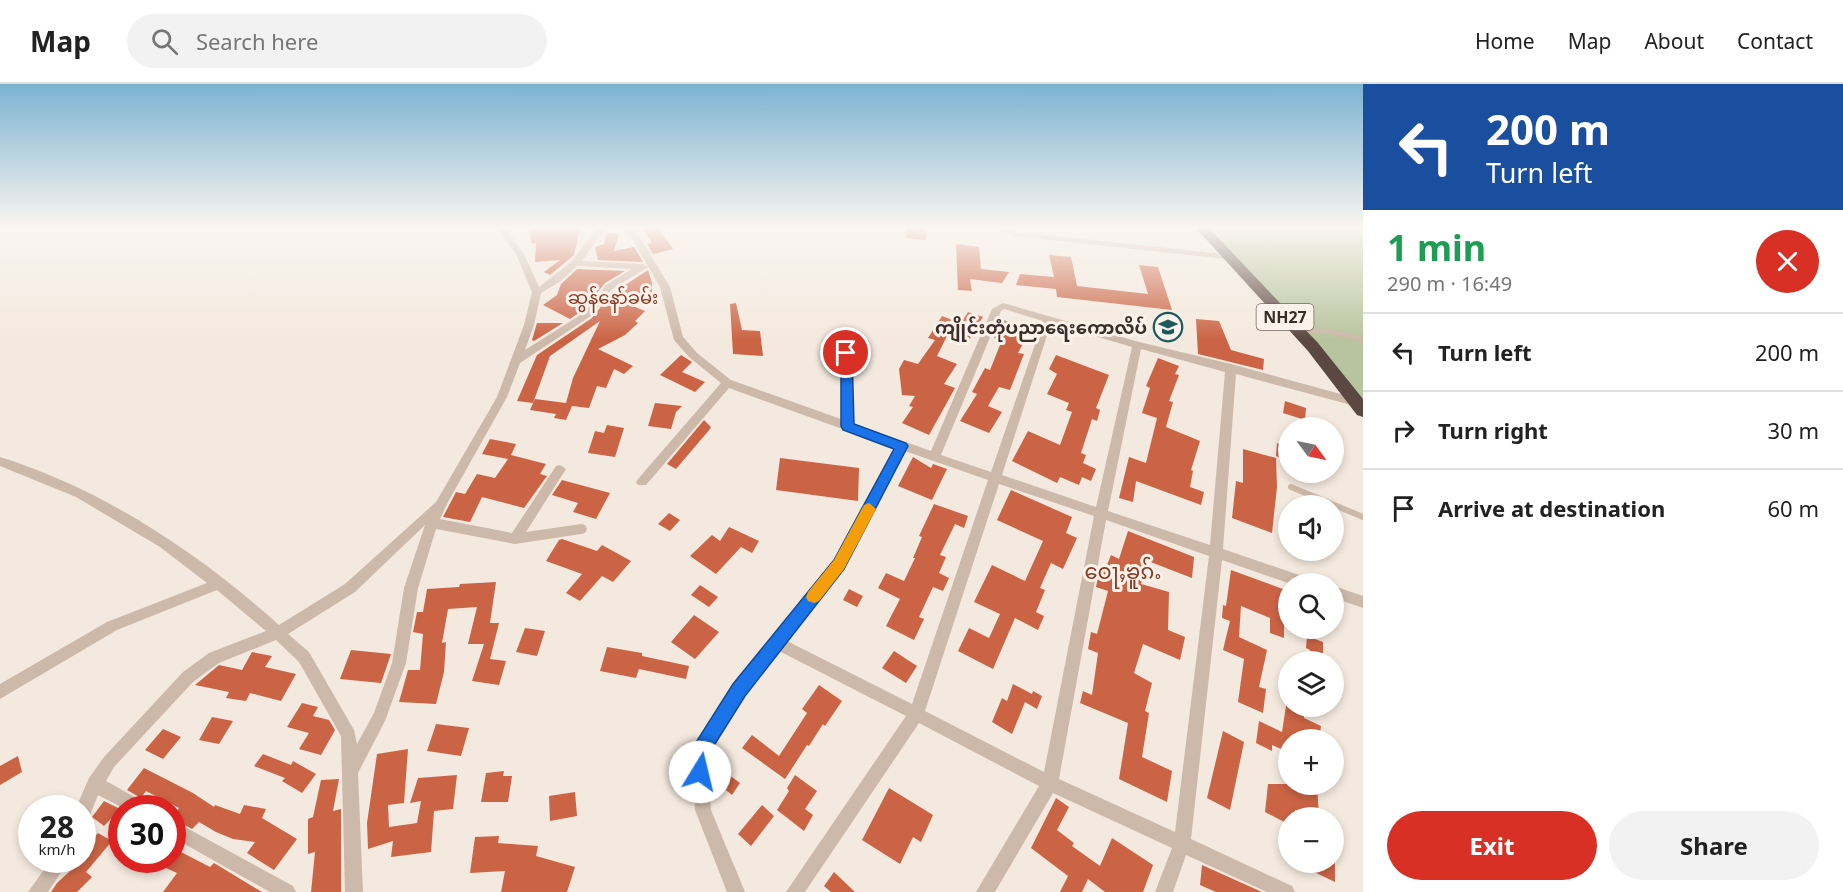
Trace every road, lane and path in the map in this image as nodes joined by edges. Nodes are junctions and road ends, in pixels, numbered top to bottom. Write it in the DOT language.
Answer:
graph roads {
  1 [pos="525,265"];
  2 [pos="573,265"];
  3 [pos="606,265"];
  4 [pos="1236,265"];
  5 [pos="648,267"];
  6 [pos="537,292"];
  7 [pos="1048,319"];
  8 [pos="1299,331"];
  9 [pos="1363,339"];
  10 [pos="1137,345"];
  11 [pos="852,348"];
  12 [pos="515,361"];
  13 [pos="1230,368"];
  14 [pos="727,383"];
  15 [pos="1359,406"];
  16 [pos="847,426"];
  17 [pos="902,446"];
  18 [pos="934,457"];
  19 [pos="0,461"];
  20 [pos="560,469"];
  21 [pos="996,478"];
  22 [pos="642,482"];
  23 [pos="1291,488"];
  24 [pos="442,501"];
  25 [pos="1101,513"];
  26 [pos="1363,517"];
  27 [pos="432,523"];
  28 [pos="581,529"];
  29 [pos="515,539"];
  30 [pos="1216,552"];
  31 [pos="1278,573"];
  32 [pos="218,584"];
  33 [pos="1344,595"];
  34 [pos="1363,602"];
  35 [pos="278,633"];
  36 [pos="777,643"];
  37 [pos="0,692"];
  38 [pos="916,714"];
  39 [pos="351,771"];
  40 [pos="1050,783"];
  41 [pos="94,784"];
  42 [pos="90,795"];
  43 [pos="114,795"];
  44 [pos="186,836"];
  45 [pos="1182,844"];
  46 [pos="51,873"];
  47 [pos="37,892"];
  48 [pos="287,892"];
  49 [pos="354,892"];
  50 [pos="736,892"];
  51 [pos="795,892"];
  52 [pos="985,892"];
  53 [pos="1164,892"];
  54 [pos="1286,892"];
  1 -- 6 [label="street"];
  2 -- 6 [label="street"];
  3 -- 5 [label="street"];
  4 -- 8 [label="highway, NH27"];
  5 -- 12 [label="street"];
  5 -- 14 [label="street"];
  6 -- 12 [label="street"];
  7 -- 10 [label="street"];
  7 -- 18 [label="street"];
  7 -- 21 [label="street"];
  8 -- 9 [label="lane"];
  8 -- 15 [label="highway, NH27"];
  10 -- 13 [label="street"];
  10 -- 25 [label="street"];
  11 -- 16 [label="lane"];
  12 -- 24 [label="street"];
  13 -- 15 [label="street"];
  13 -- 30 [label="street"];
  14 -- 16 [label="street"];
  14 -- 22 [label="street"];
  16 -- 17 [label="street"];
  17 -- 18 [label="street"];
  17 -- 36 [label="street"];
  18 -- 21 [label="street"];
  19 -- 32 [label="street"];
  20 -- 29 [label="street"];
  21 -- 25 [label="street"];
  21 -- 38 [label="street"];
  23 -- 26 [label="lane"];
  24 -- 27 [label="street"];
  24 -- 35 [label="street"];
  25 -- 30 [label="street"];
  25 -- 40 [label="street"];
  27 -- 29 [label="street"];
  27 -- 39 [label="street"];
  28 -- 29 [label="street"];
  30 -- 31 [label="street"];
  30 -- 45 [label="street"];
  32 -- 35 [label="street"];
  32 -- 37 [label="street"];
  33 -- 34 [label="street"];
  35 -- 39 [label="street"];
  35 -- 41 [label="street"];
  36 -- 38 [label="street"];
  36 -- 50 [label="street"];
  38 -- 40 [label="street"];
  38 -- 51 [label="street"];
  39 -- 49 [label="street"];
  40 -- 45 [label="street"];
  40 -- 52 [label="street"];
  41 -- 42 [label="street"];
  41 -- 43 [label="street"];
  44 -- 48 [label="street"];
  45 -- 53 [label="street"];
  45 -- 54 [label="street"];
  46 -- 47 [label="street"];
}
